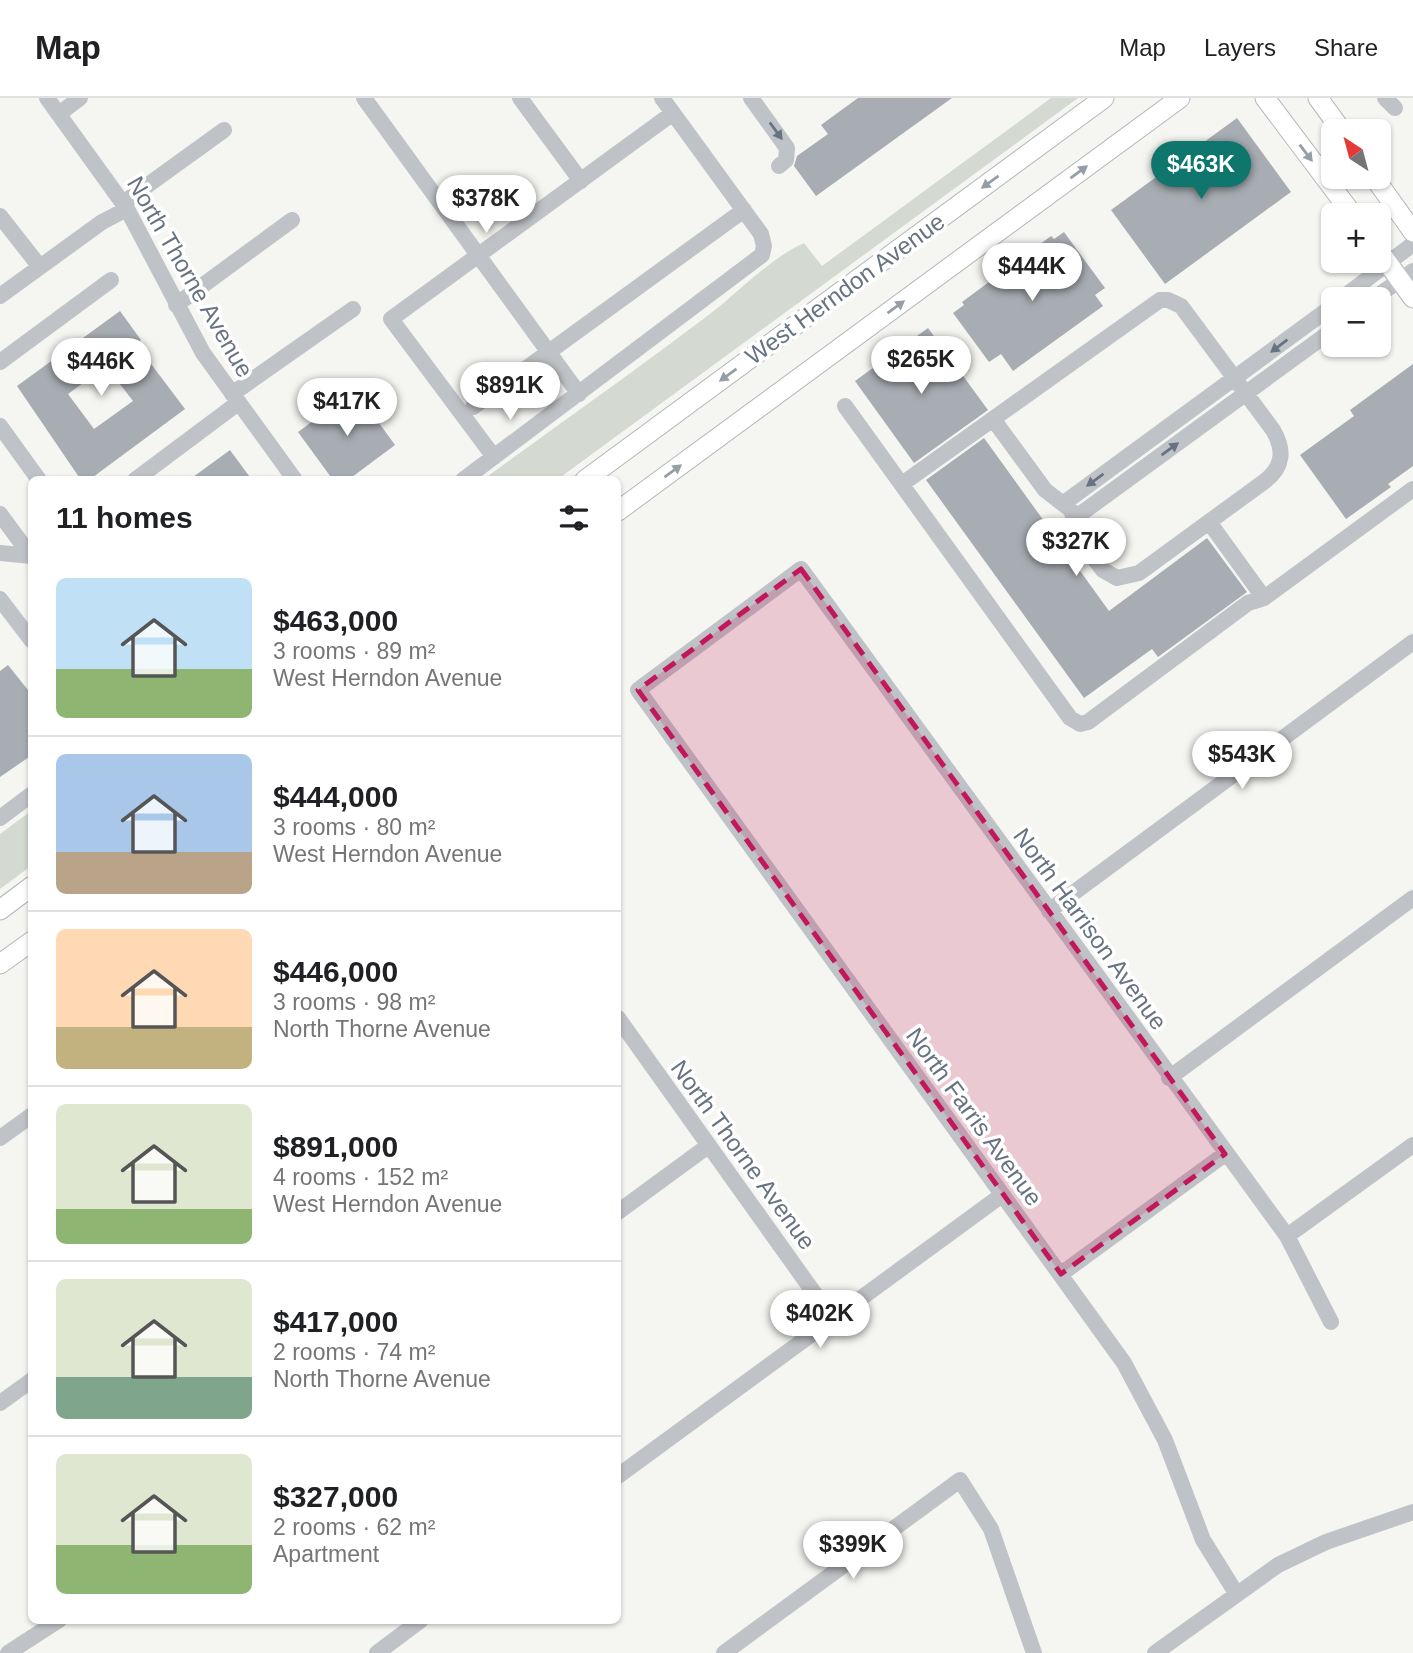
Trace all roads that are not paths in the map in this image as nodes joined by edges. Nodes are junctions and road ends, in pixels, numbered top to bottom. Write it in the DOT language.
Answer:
graph roads {
  1 [pos="47,98"];
  2 [pos="80,98"];
  3 [pos="363,98"];
  4 [pos="520,98"];
  5 [pos="662,98"];
  6 [pos="751,98"];
  7 [pos="1104,98"];
  8 [pos="1180,98"];
  9 [pos="1265,98"];
  10 [pos="1318,98"];
  11 [pos="673,113"];
  12 [pos="59,114"];
  13 [pos="1333,119"];
  14 [pos="224,130"];
  15 [pos="779,166"];
  16 [pos="582,181"];
  17 [pos="1383,189"];
  18 [pos="1344,203"];
  19 [pos="125,206"];
  20 [pos="744,210"];
  21 [pos="0,216"];
  22 [pos="292,220"];
  23 [pos="1413,232"];
  24 [pos="1413,244"];
  25 [pos="1391,254"];
  26 [pos="478,256"];
  27 [pos="1391,263"];
  28 [pos="40,267"];
  29 [pos="1367,273"];
  30 [pos="1406,275"];
  31 [pos="111,280"];
  32 [pos="1353,287"];
  33 [pos="1390,287"];
  34 [pos="0,296"];
  35 [pos="1413,298"];
  36 [pos="176,305"];
  37 [pos="353,309"];
  38 [pos="1321,315"];
  39 [pos="1321,338"];
  40 [pos="548,353"];
  41 [pos="0,362"];
  42 [pos="1236,378"];
  43 [pos="1246,393"];
  44 [pos="579,394"];
  45 [pos="235,398"];
  46 [pos="845,406"];
  47 [pos="473,407"];
  48 [pos="993,419"];
  49 [pos="0,426"];
  50 [pos="494,457"];
  51 [pos="36,476"];
  52 [pos="140,476"];
  53 [pos="292,476"];
  54 [pos="468,476"];
  55 [pos="590,476"];
  56 [pos="902,484"];
  57 [pos="1413,489"];
  58 [pos="1064,503"];
  59 [pos="621,509"];
  60 [pos="0,514"];
  61 [pos="1075,519"];
  62 [pos="1209,522"];
  63 [pos="28,552"];
  64 [pos="0,553"];
  65 [pos="28,556"];
  66 [pos="1264,598"];
  67 [pos="0,599"];
  68 [pos="28,636"];
  69 [pos="1413,642"];
  70 [pos="638,690"];
  71 [pos="28,797"];
  72 [pos="0,818"];
  73 [pos="28,890"];
  74 [pos="1413,898"];
  75 [pos="0,910"];
  76 [pos="1049,911"];
  77 [pos="28,944"];
  78 [pos="0,964"];
  79 [pos="621,1022"];
  80 [pos="1169,1079"];
  81 [pos="28,1118"];
  82 [pos="0,1138"];
  83 [pos="1413,1145"];
  84 [pos="708,1146"];
  85 [pos="1225,1154"];
  86 [pos="1002,1195"];
  87 [pos="621,1210"];
  88 [pos="1287,1236"];
  89 [pos="1061,1274"];
  90 [pos="832,1318"];
  91 [pos="1331,1322"];
  92 [pos="28,1382"];
  93 [pos="2,1398"];
  94 [pos="621,1474"];
  95 [pos="1413,1512"];
  96 [pos="1236,1593"];
  97 [pos="53,1624"];
  98 [pos="416,1624"];
  99 [pos="0,1644"];
  100 [pos="7,1653"];
  101 [pos="377,1653"];
  102 [pos="724,1653"];
  103 [pos="1034,1653"];
  104 [pos="1155,1653"];
  1 -- 12 [label="street, North Thorne Avenue"];
  2 -- 12 [label="street"];
  3 -- 26 [label="street"];
  4 -- 16 [label="street"];
  5 -- 11 [label="street"];
  6 -- 15 [label="street, one-way"];
  7 -- 55 [label="main road, West Herndon Avenue, one-way"];
  59 -- 8 [label="main road, West Herndon Avenue, one-way"];
  9 -- 18 [label="main road, one-way"];
  10 -- 13 [label="main road"];
  11 -- 16 [label="street"];
  11 -- 20 [label="street"];
  12 -- 19 [label="street, North Thorne Avenue"];
  14 -- 19 [label="street"];
  16 -- 26 [label="street"];
  17 -- 23 [label="main road"];
  19 -- 28 [label="street"];
  19 -- 36 [label="street, North Thorne Avenue"];
  20 -- 40 [label="street"];
  20 -- 44 [label="street"];
  21 -- 28 [label="street"];
  22 -- 36 [label="street"];
  24 -- 25 [label="street"];
  26 -- 40 [label="street"];
  26 -- 50 [label="street"];
  27 -- 30 [label="main road"];
  28 -- 34 [label="street"];
  29 -- 32 [label="street"];
  30 -- 33 [label="street"];
  30 -- 35 [label="main road"];
  31 -- 41 [label="street"];
  36 -- 45 [label="street, North Thorne Avenue"];
  37 -- 45 [label="street"];
  38 -- 42 [label="street, one-way"];
  39 -- 43 [label="street"];
  40 -- 44 [label="street"];
  40 -- 47 [label="street"];
  42 -- 43 [label="street"];
  42 -- 48 [label="street"];
  42 -- 58 [label="street, one-way"];
  61 -- 43 [label="street, one-way"];
  43 -- 62 [label="street"];
  44 -- 50 [label="street"];
  45 -- 52 [label="street"];
  45 -- 53 [label="street, North Thorne Avenue"];
  46 -- 56 [label="street"];
  48 -- 56 [label="street"];
  48 -- 58 [label="street"];
  49 -- 51 [label="street"];
  50 -- 54 [label="street"];
  56 -- 66 [label="street"];
  57 -- 66 [label="street"];
  58 -- 61 [label="street"];
  60 -- 63 [label="street"];
  61 -- 62 [label="street"];
  62 -- 66 [label="street"];
  64 -- 65 [label="street"];
  67 -- 68 [label="street"];
  69 -- 76 [label="street"];
  70 -- 76 [label="street, North Harrison Avenue"];
  70 -- 86 [label="street, North Farris Avenue"];
  71 -- 72 [label="street"];
  73 -- 75 [label="main road"];
  74 -- 80 [label="street"];
  76 -- 80 [label="street, North Harrison Avenue"];
  77 -- 78 [label="main road"];
  79 -- 84 [label="street, North Thorne Avenue"];
  80 -- 85 [label="street, North Harrison Avenue"];
  81 -- 82 [label="street"];
  83 -- 88 [label="street"];
  84 -- 87 [label="street"];
  84 -- 90 [label="street, North Thorne Avenue"];
  85 -- 88 [label="street, North Harrison Avenue"];
  85 -- 89 [label="street"];
  86 -- 89 [label="street, North Farris Avenue"];
  86 -- 90 [label="street"];
  88 -- 91 [label="street, North Harrison Avenue"];
  89 -- 96 [label="street, North Farris Avenue"];
  90 -- 94 [label="street"];
  92 -- 93 [label="street"];
  95 -- 96 [label="street"];
  96 -- 104 [label="street"];
  97 -- 100 [label="street"];
  98 -- 101 [label="street"];
  99 -- 100 [label="street"];
  102 -- 103 [label="street"];
}
